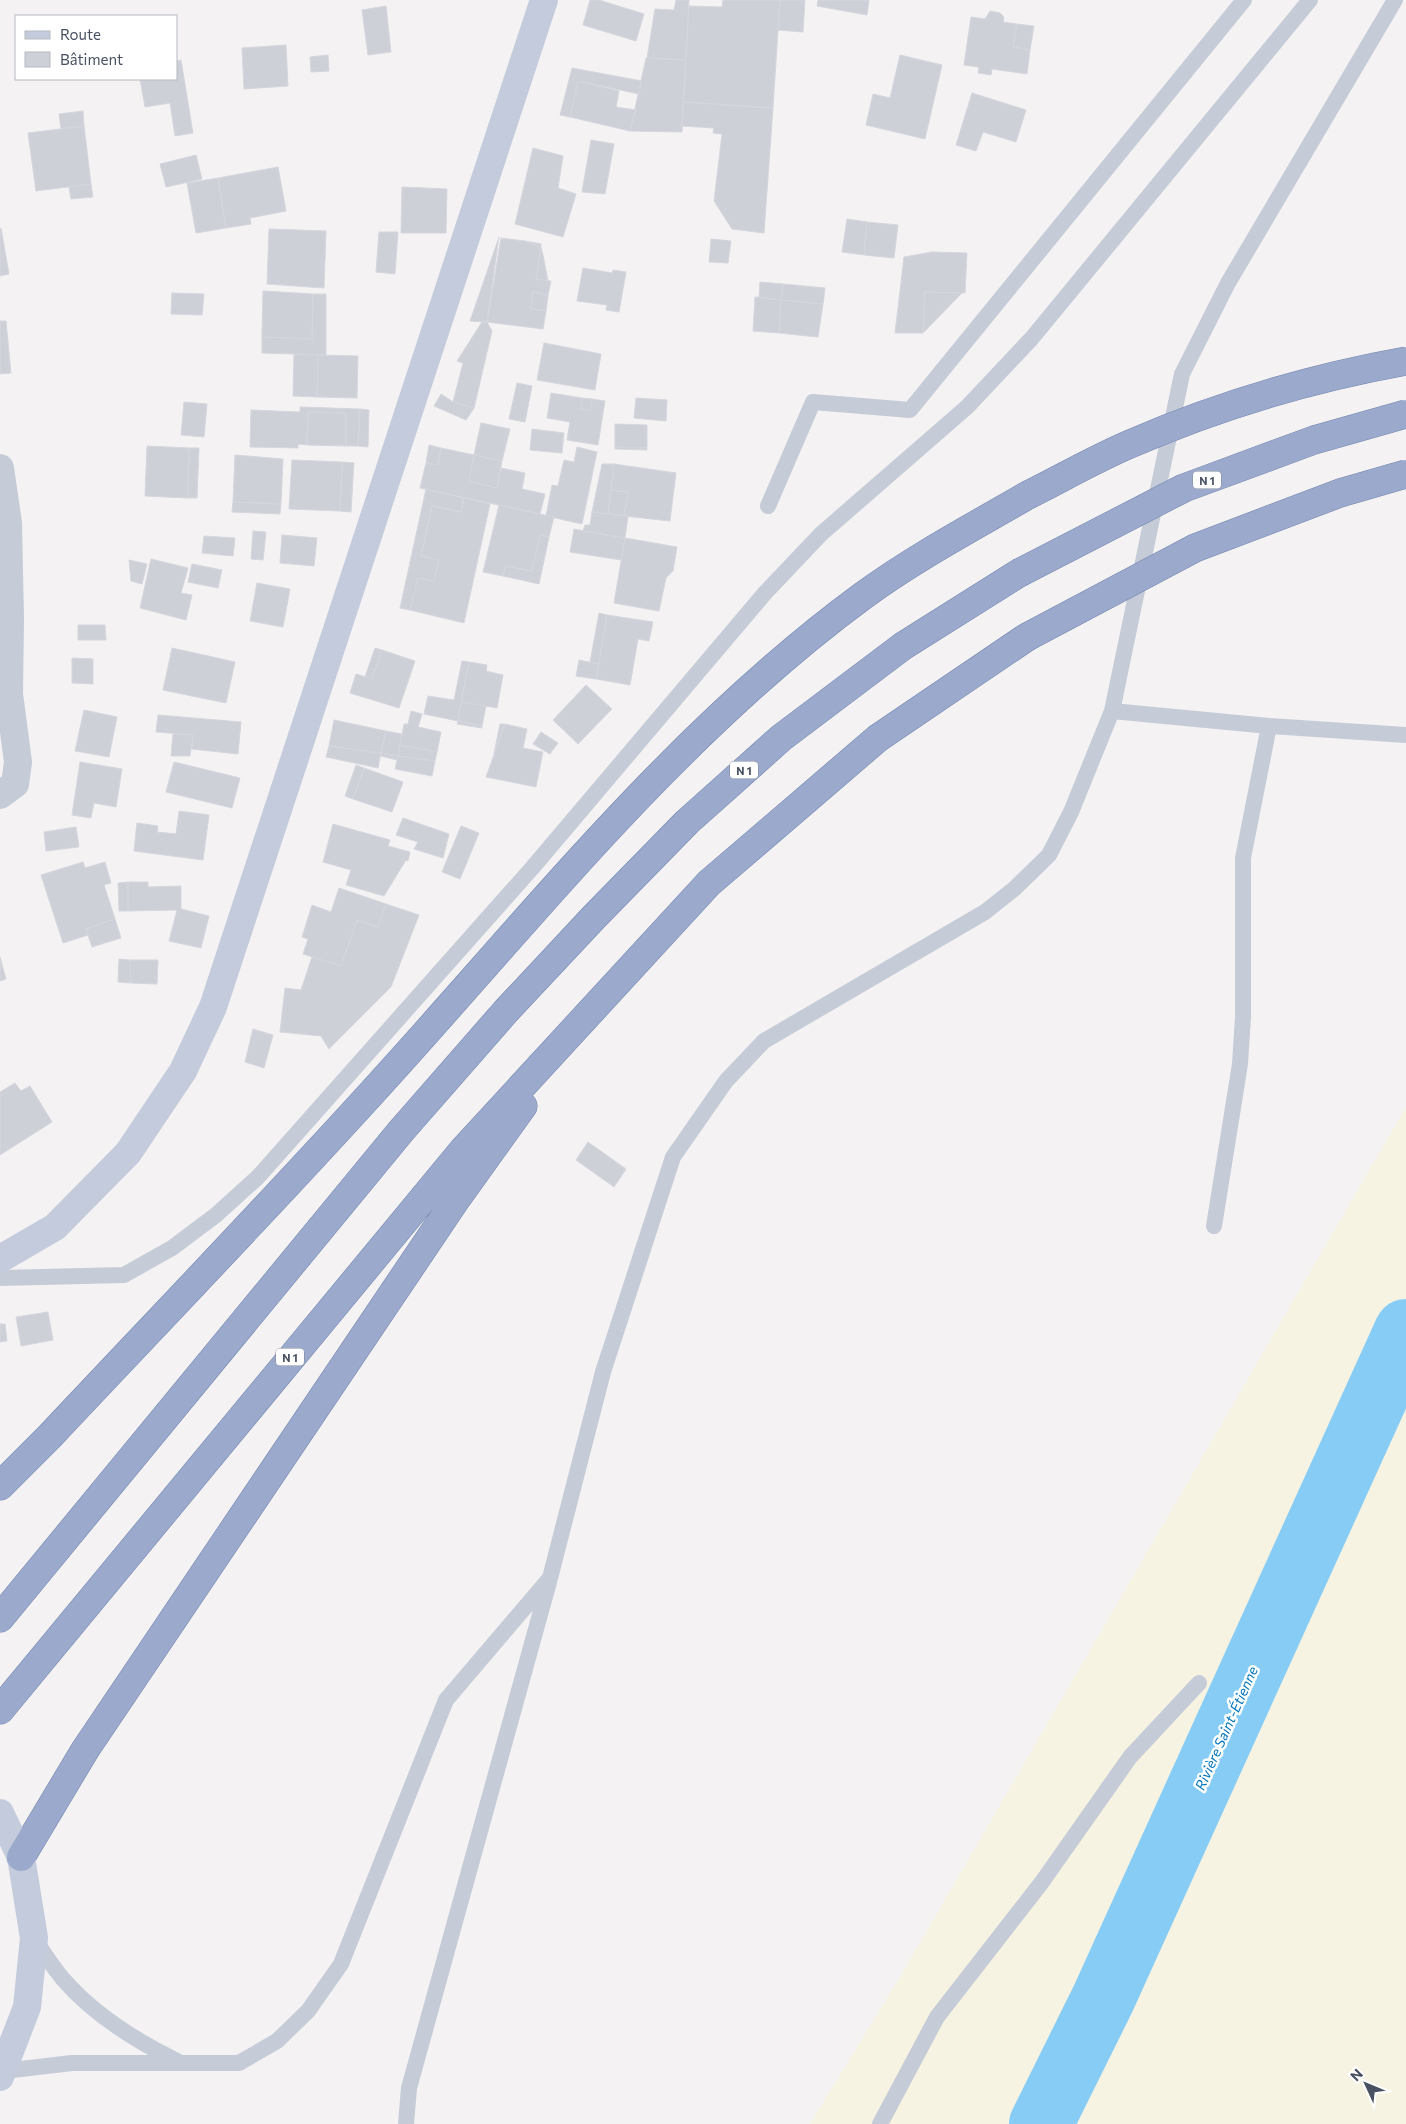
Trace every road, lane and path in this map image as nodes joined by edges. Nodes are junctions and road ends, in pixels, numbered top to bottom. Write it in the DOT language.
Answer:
graph roads {
  1 [pos="544,0"];
  2 [pos="1244,0"];
  3 [pos="1310,0"];
  4 [pos="1395,0"];
  5 [pos="1406,361"];
  6 [pos="1406,414"];
  7 [pos="0,468"];
  8 [pos="1406,474"];
  9 [pos="768,506"];
  10 [pos="1112,711"];
  11 [pos="1269,726"];
  12 [pos="1406,735"];
  13 [pos="0,795"];
  14 [pos="591,1012"];
  15 [pos="1214,1226"];
  16 [pos="0,1259"];
  17 [pos="0,1278"];
  18 [pos="0,1486"];
  19 [pos="550,1578"];
  20 [pos="0,1618"];
  21 [pos="1199,1683"];
  22 [pos="0,1710"];
  23 [pos="0,1813"];
  24 [pos="21,1857"];
  25 [pos="34,1938"];
  26 [pos="184,2064"];
  27 [pos="2,2074"];
  28 [pos="406,2124"];
  29 [pos="880,2124"];
  1 -- 16 [label="main road"];
  2 -- 9 [label="lane"];
  3 -- 17 [label="lane"];
  4 -- 10 [label="lane"];
  5 -- 18 [label="highway, bridge"];
  6 -- 20 [label="highway, N 1, bridge"];
  7 -- 13 [label="street"];
  8 -- 14 [label="highway, N 1, bridge"];
  10 -- 11 [label="lane"];
  10 -- 19 [label="lane"];
  11 -- 12 [label="lane"];
  11 -- 15 [label="lane"];
  14 -- 22 [label="highway, N 1"];
  14 -- 24 [label="highway"];
  19 -- 26 [label="lane"];
  19 -- 28 [label="lane"];
  21 -- 29 [label="lane"];
  23 -- 24 [label="main road"];
  24 -- 25 [label="main road"];
  25 -- 26 [label="lane"];
  25 -- 27 [label="main road"];
  26 -- 27 [label="lane"];
}
